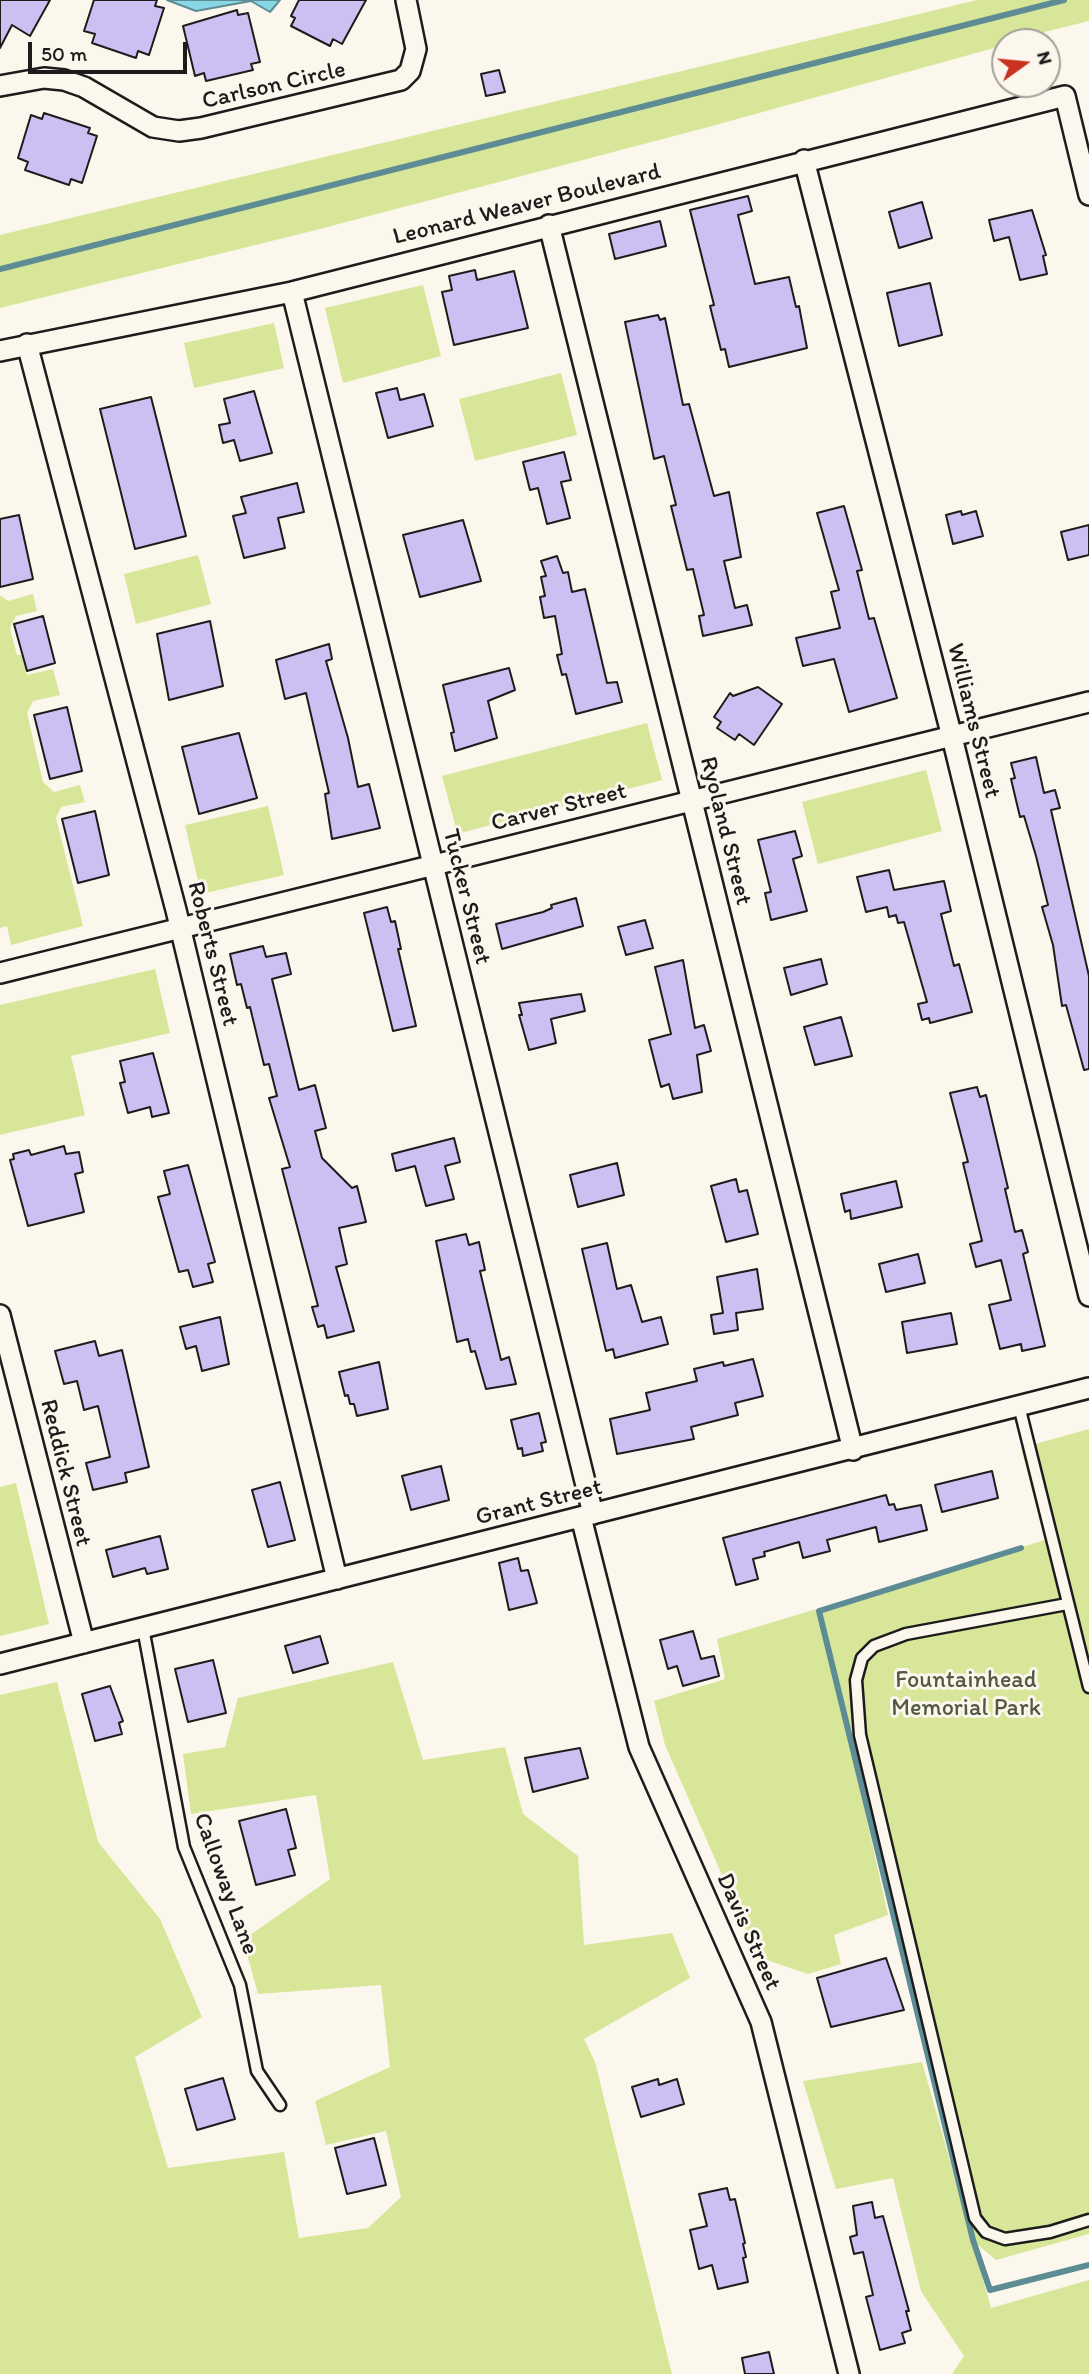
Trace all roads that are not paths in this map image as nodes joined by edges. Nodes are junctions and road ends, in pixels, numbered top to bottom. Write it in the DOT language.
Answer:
graph roads {
  1 [pos="407,0"];
  2 [pos="0,86"];
  3 [pos="804,160"];
  4 [pos="1089,195"];
  5 [pos="549,225"];
  6 [pos="292,292"];
  7 [pos="27,344"];
  8 [pos="0,351"];
  9 [pos="1089,702"];
  10 [pos="952,737"];
  11 [pos="692,800"];
  12 [pos="433,865"];
  13 [pos="181,928"];
  14 [pos="0,973"];
  15 [pos="1089,1296"];
  16 [pos="0,1315"];
  17 [pos="1089,1388"];
  18 [pos="1019,1406"];
  19 [pos="853,1450"];
  20 [pos="587,1516"];
  21 [pos="337,1579"];
  22 [pos="1067,1604"];
  23 [pos="143,1628"];
  24 [pos="84,1643"];
  25 [pos="0,1664"];
  26 [pos="1089,1686"];
  27 [pos="280,2105"];
  28 [pos="1089,2220"];
  29 [pos="849,2374"];
  1 -- 2 [label="street, Carlson Circle"];
  3 -- 4 [label="street, Leonard Weaver Boulevard"];
  3 -- 5 [label="street, Leonard Weaver Boulevard"];
  3 -- 10 [label="street, Williams Street"];
  5 -- 6 [label="street, Leonard Weaver Boulevard"];
  5 -- 11 [label="street, Ryoland Street"];
  6 -- 7 [label="street, Leonard Weaver Boulevard"];
  6 -- 12 [label="street, Tucker Street"];
  7 -- 8 [label="street, Leonard Weaver Boulevard"];
  7 -- 13 [label="street, Roberts Street"];
  9 -- 10 [label="street, Carver Street"];
  10 -- 11 [label="street, Carver Street"];
  10 -- 15 [label="street, Williams Street"];
  11 -- 12 [label="street, Carver Street"];
  11 -- 19 [label="street, Ryoland Street"];
  12 -- 13 [label="street, Carver Street"];
  12 -- 20 [label="street, Tucker Street"];
  13 -- 14 [label="street, Carver Street"];
  13 -- 21 [label="street, Roberts Street"];
  16 -- 24 [label="street, Reddick Street"];
  17 -- 18 [label="street, Grant Street"];
  18 -- 19 [label="street, Grant Street"];
  18 -- 22 [label="lane"];
  19 -- 20 [label="street, Grant Street"];
  20 -- 21 [label="street, Grant Street"];
  20 -- 29 [label="street, Davis Street"];
  21 -- 23 [label="street, Grant Street"];
  22 -- 26 [label="lane"];
  22 -- 28 [label="lane"];
  23 -- 24 [label="street, Grant Street"];
  23 -- 27 [label="lane, Calloway Lane"];
  24 -- 25 [label="street, Grant Street"];
}
